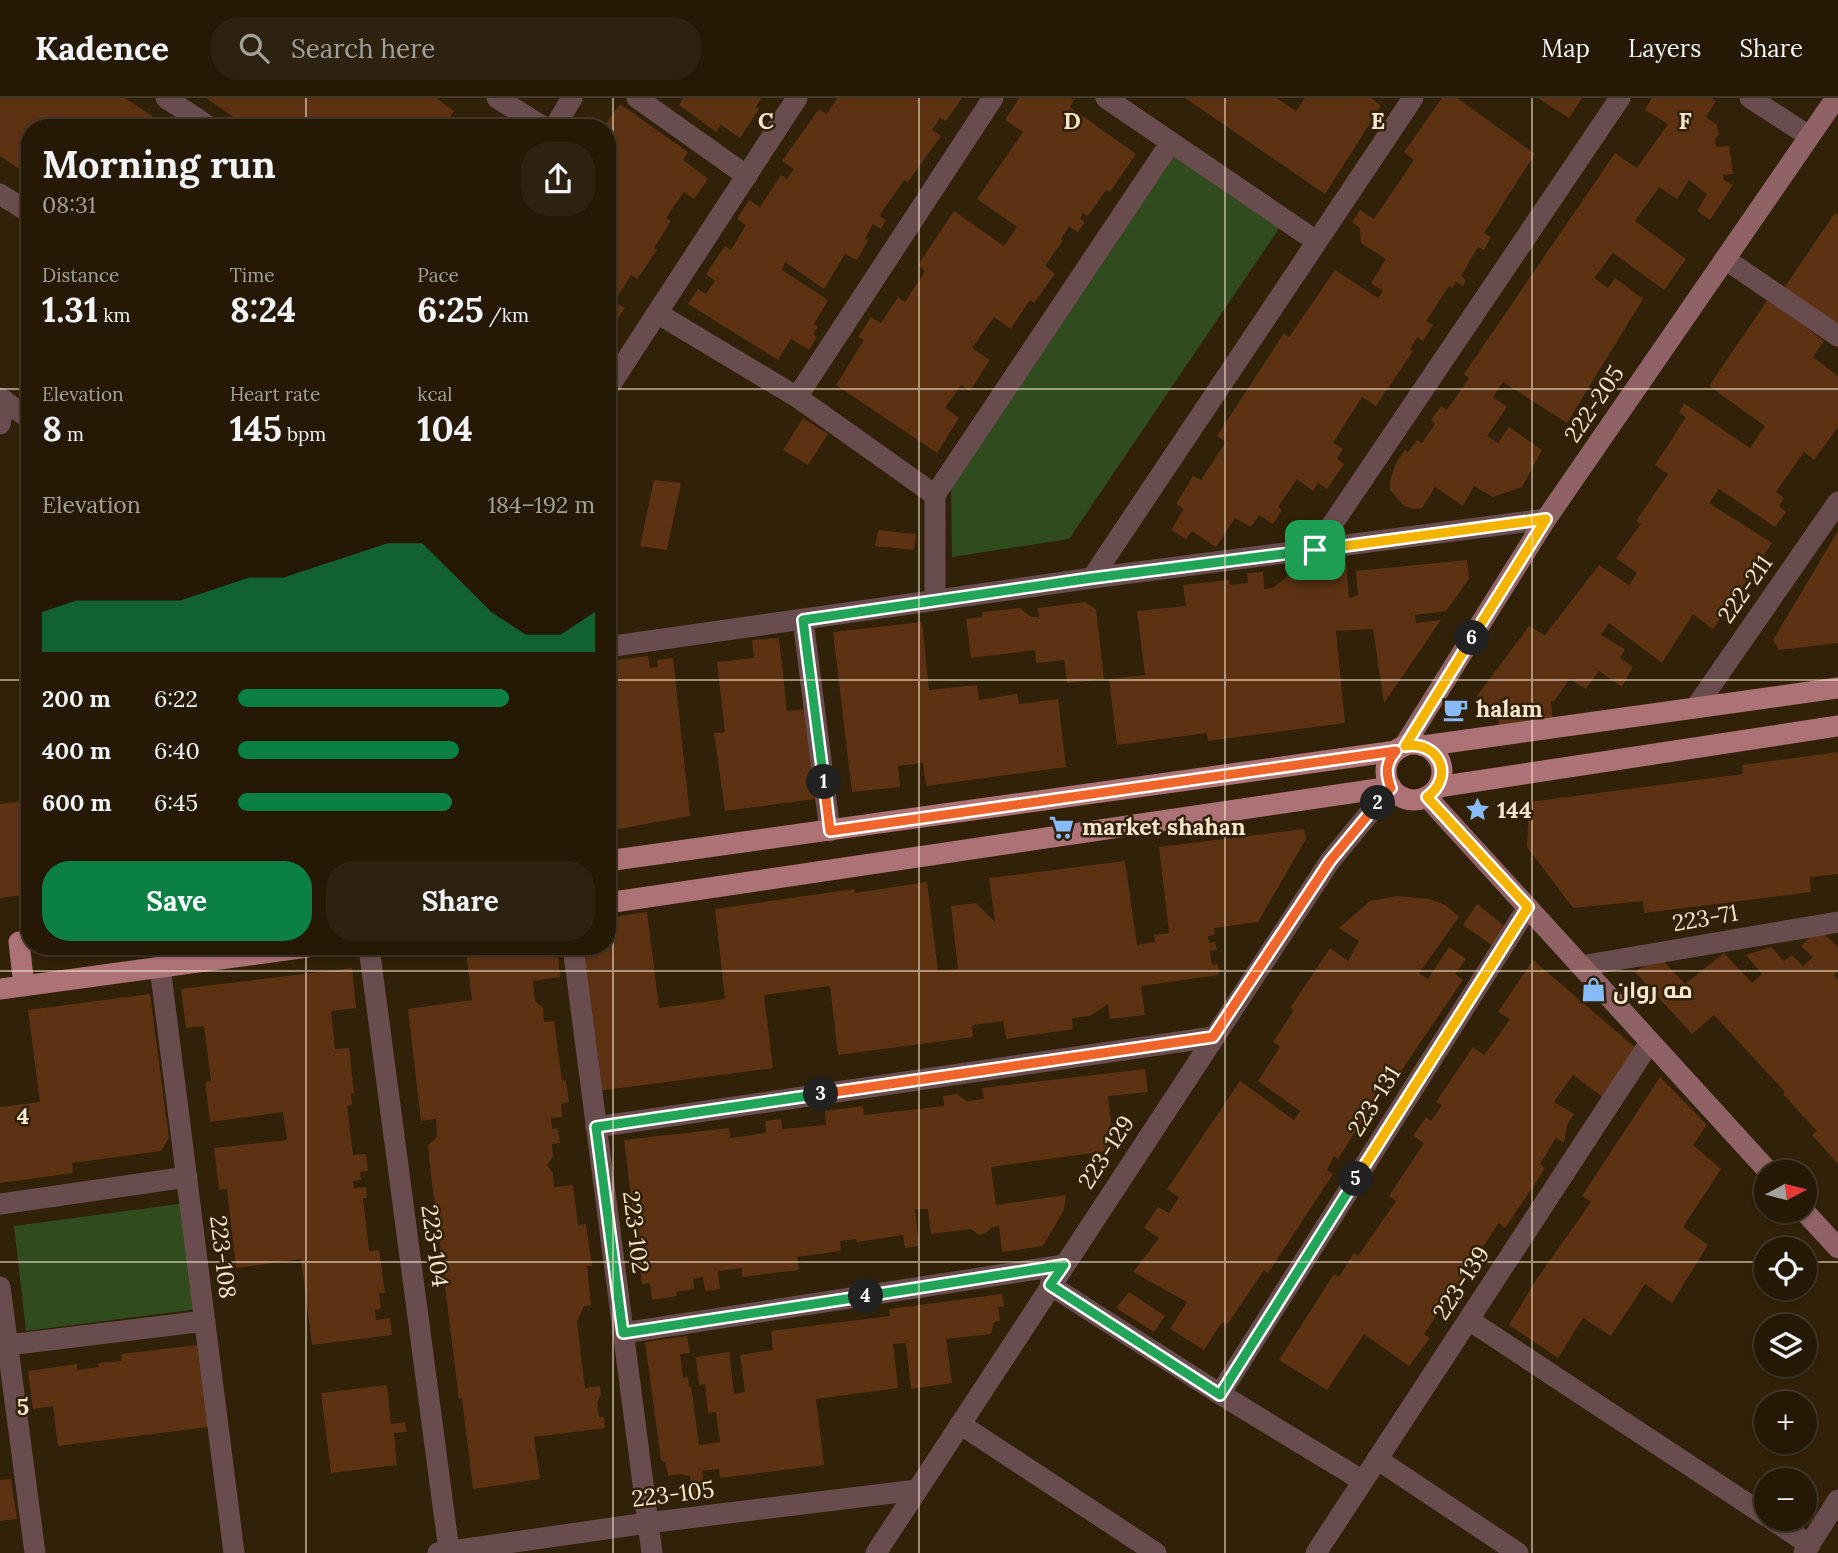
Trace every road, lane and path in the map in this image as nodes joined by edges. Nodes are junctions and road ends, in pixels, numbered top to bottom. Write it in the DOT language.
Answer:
graph roads {
  1 [pos="166,98"];
  2 [pos="497,98"];
  3 [pos="572,98"];
  4 [pos="637,98"];
  5 [pos="797,98"];
  6 [pos="993,98"];
  7 [pos="1106,98"];
  8 [pos="1412,98"];
  9 [pos="1620,98"];
  10 [pos="1750,98"];
  11 [pos="1836,98"];
  12 [pos="198,119"];
  13 [pos="531,119"];
  14 [pos="559,119"];
  15 [pos="1809,136"];
  16 [pos="1171,142"];
  17 [pos="747,176"];
  18 [pos="0,194"];
  19 [pos="21,207"];
  20 [pos="1316,241"];
  21 [pos="1725,259"];
  22 [pos="657,313"];
  23 [pos="1838,336"];
  24 [pos="616,376"];
  25 [pos="797,397"];
  26 [pos="2,399"];
  27 [pos="21,413"];
  28 [pos="0,424"];
  29 [pos="935,495"];
  30 [pos="1838,502"];
  31 [pos="1546,519"];
  32 [pos="1315,550"];
  33 [pos="1092,578"];
  34 [pos="935,600"];
  35 [pos="803,620"];
  36 [pos="616,646"];
  37 [pos="1838,688"];
  38 [pos="1696,707"];
  39 [pos="1838,726"];
  40 [pos="1408,748"];
  41 [pos="1391,788"];
  42 [pos="1433,792"];
  43 [pos="830,831"];
  44 [pos="616,860"];
  45 [pos="616,901"];
  46 [pos="1528,907"];
  47 [pos="1838,922"];
  48 [pos="16,943"];
  49 [pos="249,955"];
  50 [pos="370,955"];
  51 [pos="574,955"];
  52 [pos="1581,966"];
  53 [pos="160,967"];
  54 [pos="24,986"];
  55 [pos="0,989"];
  56 [pos="1213,1037"];
  57 [pos="1650,1042"];
  58 [pos="596,1127"];
  59 [pos="1758,1160"];
  60 [pos="187,1177"];
  61 [pos="0,1204"];
  62 [pos="1815,1223"];
  63 [pos="1838,1248"];
  64 [pos="1064,1265"];
  65 [pos="1050,1285"];
  66 [pos="0,1287"];
  67 [pos="1469,1320"];
  68 [pos="205,1321"];
  69 [pos="623,1333"];
  70 [pos="8,1345"];
  71 [pos="1220,1395"];
  72 [pos="960,1424"];
  73 [pos="1377,1459"];
  74 [pos="1363,1481"];
  75 [pos="917,1490"];
  76 [pos="1838,1500"];
  77 [pos="1754,1508"];
  78 [pos="647,1523"];
  79 [pos="1785,1531"];
  80 [pos="1807,1549"];
  81 [pos="443,1552"];
  82 [pos="35,1553"];
  83 [pos="234,1553"];
  84 [pos="652,1553"];
  85 [pos="876,1553"];
  86 [pos="1156,1553"];
  87 [pos="1316,1553"];
  88 [pos="1518,1553"];
  1 -- 12 [label="street"];
  2 -- 13 [label="street"];
  3 -- 14 [label="street"];
  4 -- 17 [label="street"];
  5 -- 17 [label="street"];
  6 -- 25 [label="street"];
  7 -- 16 [label="street"];
  8 -- 20 [label="street"];
  9 -- 32 [label="street"];
  10 -- 15 [label="street"];
  11 -- 15 [label="street, 222-205"];
  15 -- 21 [label="street, 222-205"];
  16 -- 20 [label="street"];
  16 -- 29 [label="street"];
  17 -- 22 [label="street"];
  18 -- 19 [label="street"];
  20 -- 33 [label="street"];
  21 -- 23 [label="street"];
  21 -- 31 [label="street, 222-205"];
  22 -- 24 [label="street"];
  22 -- 25 [label="street"];
  25 -- 29 [label="street"];
  26 -- 27 [label="street"];
  26 -- 28 [label="street"];
  29 -- 34 [label="street"];
  30 -- 38 [label="street, 222-211"];
  31 -- 32 [label="street"];
  31 -- 40 [label="street, 222-205"];
  32 -- 33 [label="street"];
  33 -- 34 [label="street"];
  34 -- 35 [label="street"];
  35 -- 36 [label="street"];
  35 -- 43 [label="street"];
  37 -- 38 [label="main road"];
  38 -- 40 [label="main road"];
  39 -- 42 [label="main road"];
  40 -- 41 [label="main road"];
  40 -- 42 [label="main road"];
  40 -- 43 [label="main road"];
  41 -- 42 [label="main road"];
  41 -- 45 [label="main road"];
  41 -- 56 [label="street, 223-129"];
  42 -- 46 [label="street"];
  43 -- 44 [label="main road"];
  46 -- 52 [label="street"];
  46 -- 71 [label="street, 223-131"];
  47 -- 52 [label="street, 223-71"];
  48 -- 54 [label="main road"];
  49 -- 53 [label="main road"];
  50 -- 81 [label="street, 223-104"];
  51 -- 58 [label="street, 223-102"];
  52 -- 57 [label="street"];
  53 -- 54 [label="main road"];
  53 -- 60 [label="street, 223-108"];
  54 -- 55 [label="main road"];
  56 -- 58 [label="street"];
  56 -- 64 [label="street, 223-129"];
  57 -- 59 [label="street"];
  57 -- 67 [label="street, 223-139"];
  58 -- 69 [label="street, 223-102"];
  60 -- 61 [label="street"];
  60 -- 68 [label="street, 223-108"];
  62 -- 63 [label="street"];
  64 -- 65 [label="street, 223-129"];
  64 -- 69 [label="street"];
  65 -- 71 [label="street"];
  65 -- 72 [label="street, 223-129"];
  66 -- 70 [label="street"];
  67 -- 73 [label="street, 223-139"];
  67 -- 77 [label="street"];
  68 -- 70 [label="street"];
  68 -- 83 [label="street, 223-108"];
  69 -- 78 [label="street, 223-102"];
  70 -- 82 [label="street"];
  71 -- 74 [label="street"];
  72 -- 75 [label="street, 223-129"];
  72 -- 86 [label="street"];
  73 -- 74 [label="street, 223-139"];
  73 -- 88 [label="street"];
  74 -- 87 [label="street, 223-139"];
  75 -- 78 [label="street, 223-105"];
  75 -- 85 [label="street, 223-129"];
  76 -- 80 [label="street"];
  78 -- 81 [label="street, 223-105"];
  78 -- 84 [label="street, 223-102"];
  79 -- 80 [label="street"];
}
